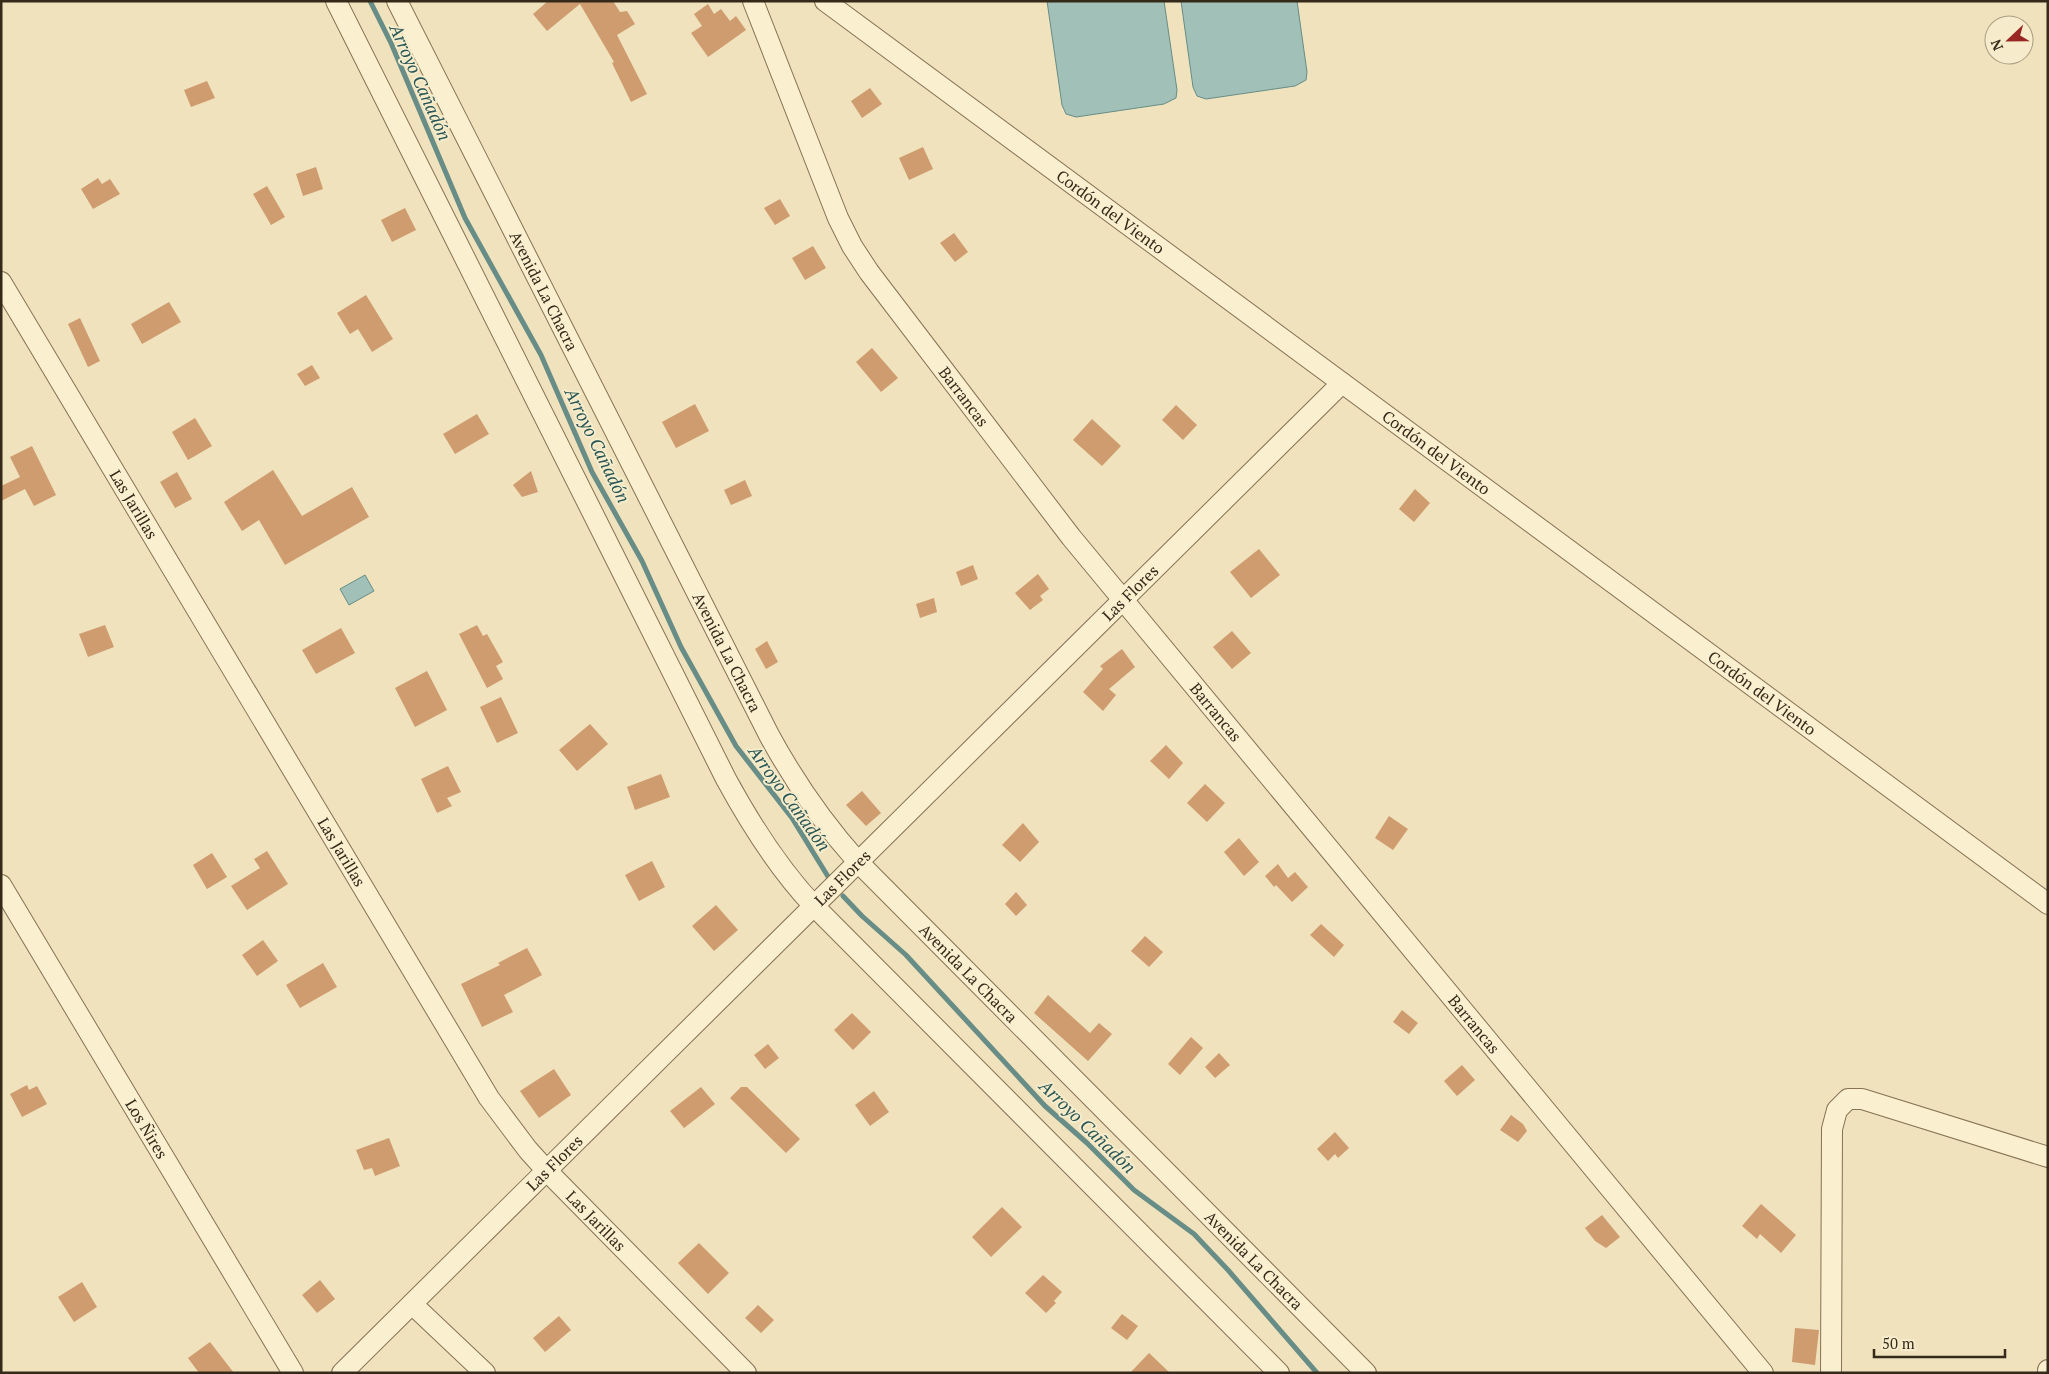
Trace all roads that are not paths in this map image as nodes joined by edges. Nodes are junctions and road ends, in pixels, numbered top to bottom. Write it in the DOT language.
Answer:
graph roads {
  1 [pos="336,1"];
  2 [pos="397,1"];
  3 [pos="753,1"];
  4 [pos="825,1"];
  5 [pos="1,282"];
  6 [pos="1342,383"];
  7 [pos="1123,600"];
  8 [pos="858,862"];
  9 [pos="1,885"];
  10 [pos="2048,904"];
  11 [pos="814,906"];
  12 [pos="2048,1157"];
  13 [pos="546,1171"];
  14 [pos="412,1304"];
  15 [pos="294,1373"];
  16 [pos="342,1373"];
  17 [pos="484,1373"];
  18 [pos="746,1373"];
  19 [pos="1279,1373"];
  20 [pos="1366,1373"];
  21 [pos="1763,1373"];
  22 [pos="1831,1373"];
  1 -- 11 [label="street"];
  2 -- 8 [label="street, Avenida La Chacra"];
  3 -- 7 [label="street, Barrancas"];
  4 -- 6 [label="street, Cordón del Viento"];
  5 -- 13 [label="street, Las Jarillas"];
  6 -- 7 [label="street, Las Flores"];
  6 -- 10 [label="street, Cordón del Viento"];
  7 -- 8 [label="street, Las Flores"];
  7 -- 21 [label="street, Barrancas"];
  8 -- 11 [label="street, Las Flores"];
  8 -- 20 [label="street, Avenida La Chacra"];
  9 -- 15 [label="street, Los Ñires"];
  11 -- 13 [label="street, Las Flores"];
  11 -- 19 [label="street"];
  12 -- 22 [label="street"];
  13 -- 14 [label="street, Las Flores"];
  13 -- 18 [label="street, Las Jarillas"];
  14 -- 16 [label="street, Las Flores"];
  14 -- 17 [label="street"];
}
